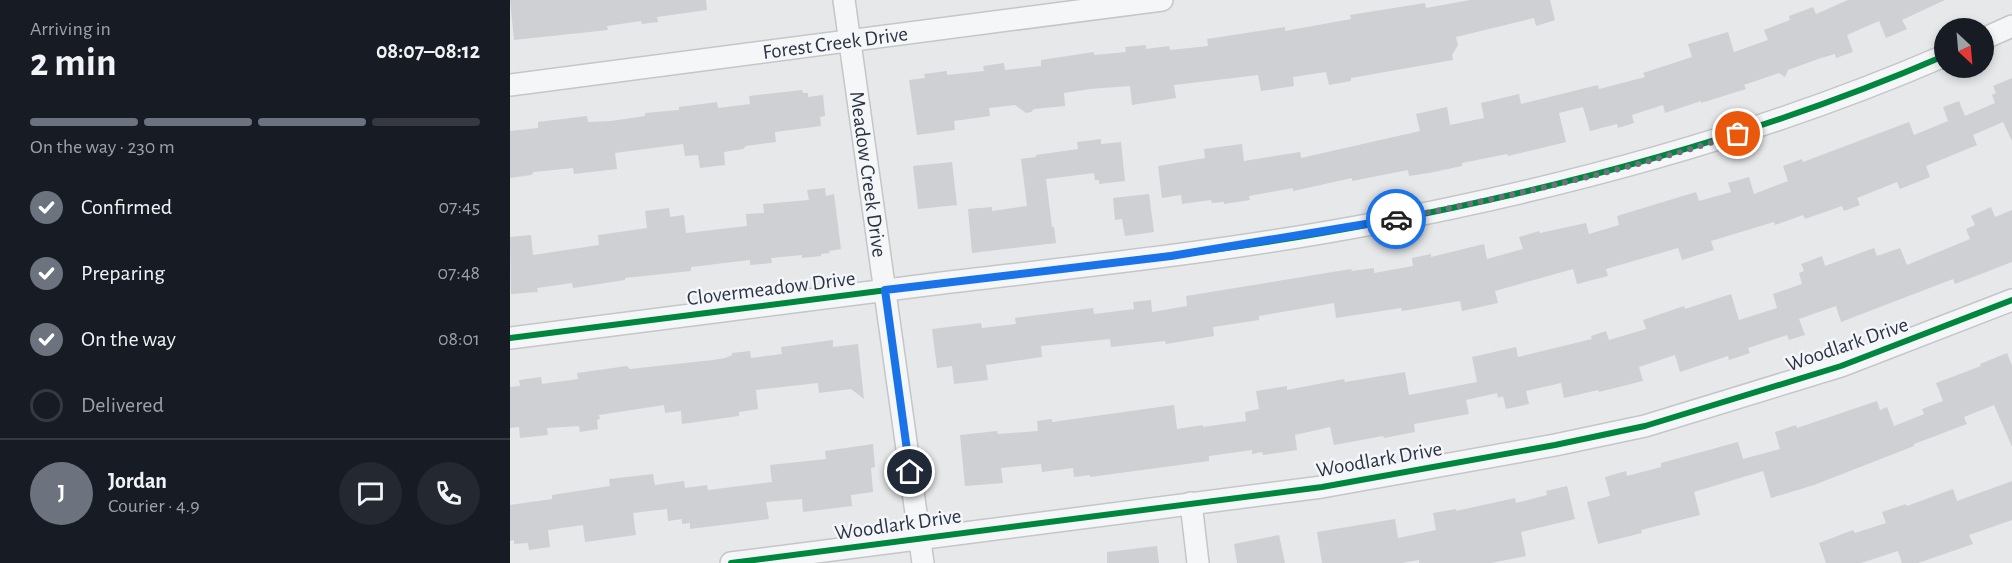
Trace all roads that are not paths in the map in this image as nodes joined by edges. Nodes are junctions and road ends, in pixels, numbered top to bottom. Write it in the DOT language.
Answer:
graph roads {
  1 [pos="844,0"];
  2 [pos="1162,0"];
  3 [pos="2012,26"];
  4 [pos="1994,34"];
  5 [pos="849,41"];
  6 [pos="1934,60"];
  7 [pos="510,85"];
  8 [pos="885,290"];
  9 [pos="2012,300"];
  10 [pos="510,338"];
  11 [pos="1191,503"];
  12 [pos="919,538"];
  13 [pos="731,563"];
  14 [pos="923,563"];
  15 [pos="1198,563"];
  1 -- 5 [label="street, Meadow Creek Drive"];
  2 -- 5 [label="street, Forest Creek Drive"];
  3 -- 4 [label="street"];
  5 -- 7 [label="street, Forest Creek Drive"];
  5 -- 8 [label="street, Meadow Creek Drive"];
  6 -- 8 [label="street, Clovermeadow Drive"];
  8 -- 10 [label="street, Clovermeadow Drive"];
  8 -- 12 [label="street, Meadow Creek Drive"];
  9 -- 11 [label="street, Woodlark Drive"];
  11 -- 12 [label="street, Woodlark Drive"];
  11 -- 15 [label="street"];
  12 -- 13 [label="street, Woodlark Drive"];
  12 -- 14 [label="street, Meadow Creek Drive"];
}
